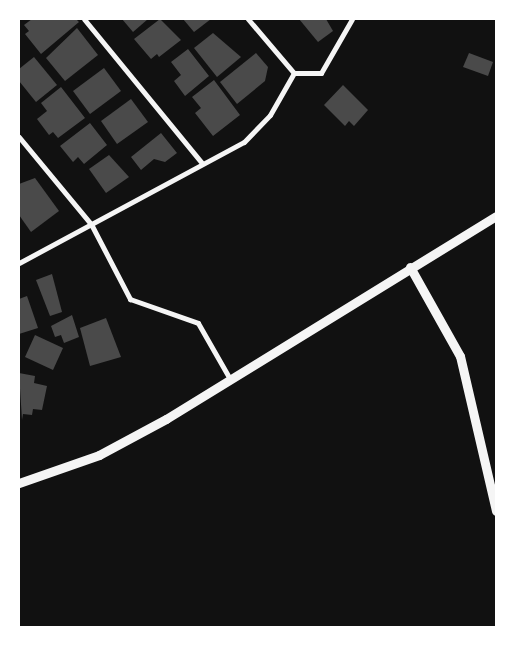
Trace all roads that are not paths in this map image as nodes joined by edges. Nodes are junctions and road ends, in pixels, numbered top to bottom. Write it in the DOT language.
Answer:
graph roads {
  1 [pos="84,19"];
  2 [pos="248,19"];
  3 [pos="352,19"];
  4 [pos="294,73"];
  5 [pos="19,137"];
  6 [pos="202,163"];
  7 [pos="496,216"];
  8 [pos="91,224"];
  9 [pos="19,263"];
  10 [pos="410,267"];
  11 [pos="230,379"];
  12 [pos="19,483"];
  13 [pos="496,511"];
  1 -- 6 [label="street"];
  2 -- 4 [label="street"];
  3 -- 4 [label="street"];
  4 -- 6 [label="street"];
  5 -- 8 [label="street"];
  6 -- 8 [label="street"];
  7 -- 10 [label="street"];
  8 -- 9 [label="street"];
  8 -- 11 [label="street"];
  10 -- 11 [label="street"];
  10 -- 13 [label="street"];
  11 -- 12 [label="street"];
}
